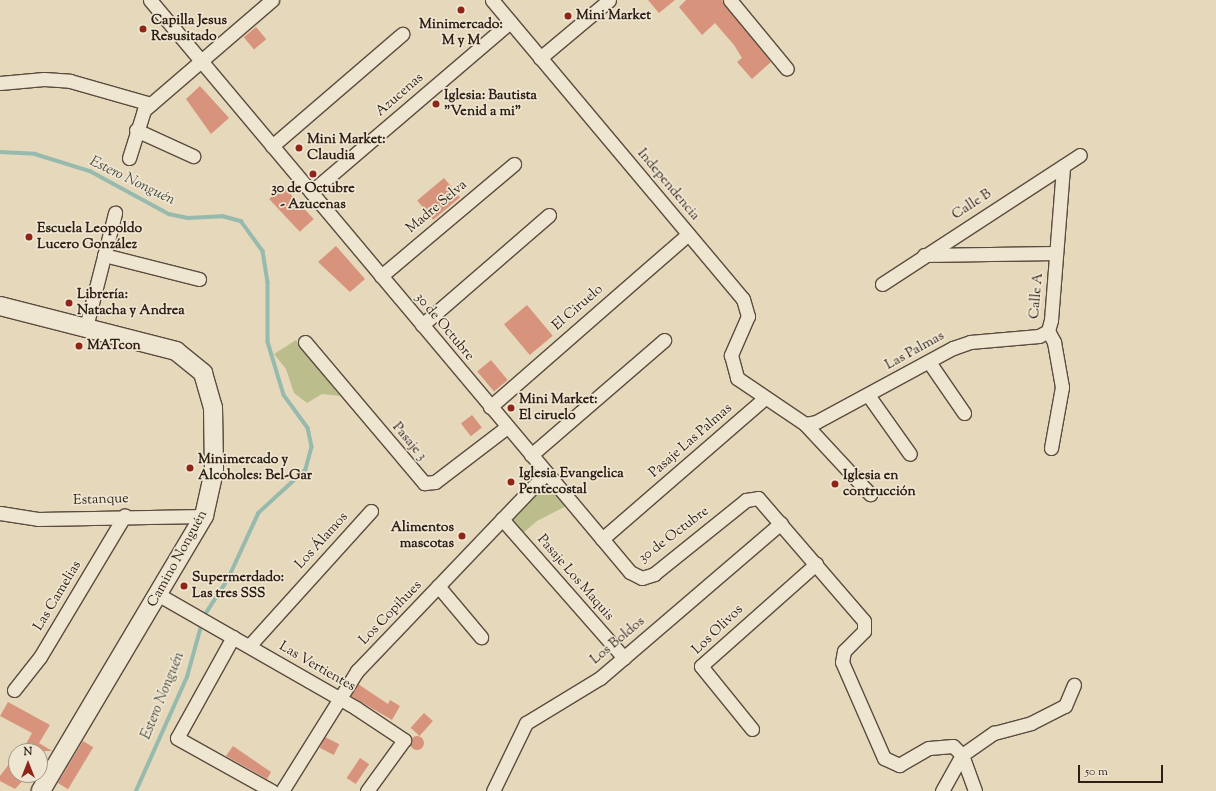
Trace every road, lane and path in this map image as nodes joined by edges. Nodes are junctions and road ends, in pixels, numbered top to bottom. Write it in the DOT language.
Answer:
graph roads {
  1 [pos="150,0"];
  2 [pos="272,0"];
  3 [pos="492,0"];
  4 [pos="608,0"];
  5 [pos="730,0"];
  6 [pos="510,22"];
  7 [pos="402,34"];
  8 [pos="540,58"];
  9 [pos="201,61"];
  10 [pos="787,69"];
  11 [pos="0,83"];
  12 [pos="151,104"];
  13 [pos="136,130"];
  14 [pos="272,146"];
  15 [pos="1080,155"];
  16 [pos="193,156"];
  17 [pos="129,158"];
  18 [pos="514,164"];
  19 [pos="1063,166"];
  20 [pos="311,192"];
  21 [pos="115,212"];
  22 [pos="549,215"];
  23 [pos="688,234"];
  24 [pos="1056,253"];
  25 [pos="104,255"];
  26 [pos="924,255"];
  27 [pos="381,276"];
  28 [pos="200,278"];
  29 [pos="882,284"];
  30 [pos="0,306"];
  31 [pos="422,325"];
  32 [pos="86,327"];
  33 [pos="1048,331"];
  34 [pos="664,340"];
  35 [pos="305,342"];
  36 [pos="929,362"];
  37 [pos="868,395"];
  38 [pos="765,398"];
  39 [pos="490,407"];
  40 [pos="964,413"];
  41 [pos="805,424"];
  42 [pos="507,427"];
  43 [pos="1052,448"];
  44 [pos="910,454"];
  45 [pos="531,455"];
  46 [pos="546,473"];
  47 [pos="870,494"];
  48 [pos="371,511"];
  49 [pos="0,513"];
  50 [pos="125,515"];
  51 [pos="204,516"];
  52 [pos="502,519"];
  53 [pos="781,524"];
  54 [pos="602,539"];
  55 [pos="816,564"];
  56 [pos="438,586"];
  57 [pos="159,595"];
  58 [pos="233,637"];
  59 [pos="481,637"];
  60 [pos="249,646"];
  61 [pos="624,658"];
  62 [pos="1074,685"];
  63 [pos="14,690"];
  64 [pos="338,698"];
  65 [pos="752,729"];
  66 [pos="962,755"];
  67 [pos="41,791"];
  68 [pos="272,791"];
  69 [pos="282,791"];
  70 [pos="367,791"];
  71 [pos="493,791"];
  72 [pos="942,791"];
  73 [pos="975,791"];
  1 -- 9 [label="street, 30 de Octubre"];
  2 -- 9 [label="street"];
  3 -- 6 [label="street, Independencia"];
  4 -- 8 [label="street"];
  5 -- 10 [label="street"];
  6 -- 8 [label="street, Independencia"];
  6 -- 20 [label="street, Azucenas"];
  7 -- 14 [label="street"];
  8 -- 23 [label="street, Independencia"];
  9 -- 12 [label="street"];
  9 -- 14 [label="street, 30 de Octubre"];
  11 -- 12 [label="street"];
  12 -- 13 [label="street"];
  13 -- 16 [label="street"];
  13 -- 17 [label="street"];
  14 -- 20 [label="street, 30 de Octubre"];
  15 -- 19 [label="street, Calle B"];
  18 -- 27 [label="street, Madre Selva"];
  19 -- 24 [label="street, Calle A"];
  19 -- 26 [label="street, Calle B"];
  20 -- 27 [label="street, 30 de Octubre"];
  21 -- 25 [label="street"];
  22 -- 31 [label="street"];
  23 -- 38 [label="street, Independencia"];
  23 -- 39 [label="street, El Ciruelo"];
  24 -- 26 [label="street"];
  24 -- 33 [label="street, Calle A"];
  25 -- 28 [label="street"];
  25 -- 32 [label="street"];
  26 -- 29 [label="street, Calle B"];
  27 -- 31 [label="street, 30 de Octubre"];
  30 -- 32 [label="main road, Camino Nonguén"];
  31 -- 39 [label="street, 30 de Octubre"];
  32 -- 51 [label="main road, Camino Nonguén"];
  33 -- 36 [label="street, Las Palmas"];
  33 -- 43 [label="street, Calle A"];
  34 -- 45 [label="street"];
  35 -- 42 [label="street, Pasaje 3"];
  36 -- 37 [label="street, Las Palmas"];
  36 -- 40 [label="street"];
  37 -- 41 [label="street, Las Palmas"];
  37 -- 44 [label="street"];
  38 -- 41 [label="street"];
  38 -- 54 [label="street, Pasaje Las Palmas"];
  39 -- 42 [label="street, 30 de Octubre"];
  41 -- 47 [label="street"];
  42 -- 45 [label="street, 30 de Octubre"];
  45 -- 46 [label="street, 30 de Octubre"];
  46 -- 52 [label="street, Los Copihues"];
  46 -- 54 [label="street, 30 de Octubre"];
  48 -- 60 [label="street, Los Álamos"];
  49 -- 50 [label="street, Estanque"];
  50 -- 51 [label="street, Estanque"];
  50 -- 63 [label="street, Las Camelias"];
  51 -- 57 [label="main road, Camino Nonguén"];
  52 -- 56 [label="street, Los Copihues"];
  52 -- 61 [label="street, Pasaje Los Maquis"];
  53 -- 54 [label="street, 30 de Octubre"];
  53 -- 55 [label="street, 30 de Octubre"];
  53 -- 61 [label="street, Los Boldos"];
  55 -- 65 [label="street, Los Olivos"];
  55 -- 66 [label="street, 30 de Octubre"];
  56 -- 59 [label="street"];
  56 -- 64 [label="street, Los Copihues"];
  57 -- 58 [label="street, Las Vertientes"];
  57 -- 67 [label="main road, Camino Nonguén"];
  58 -- 60 [label="street, Las Vertientes"];
  58 -- 68 [label="street"];
  60 -- 64 [label="street, Las Vertientes"];
  61 -- 71 [label="street, Los Boldos"];
  62 -- 66 [label="street"];
  64 -- 69 [label="street, Los Copihues"];
  64 -- 70 [label="street, Las Vertientes"];
  66 -- 72 [label="street"];
  66 -- 73 [label="street"];
}
